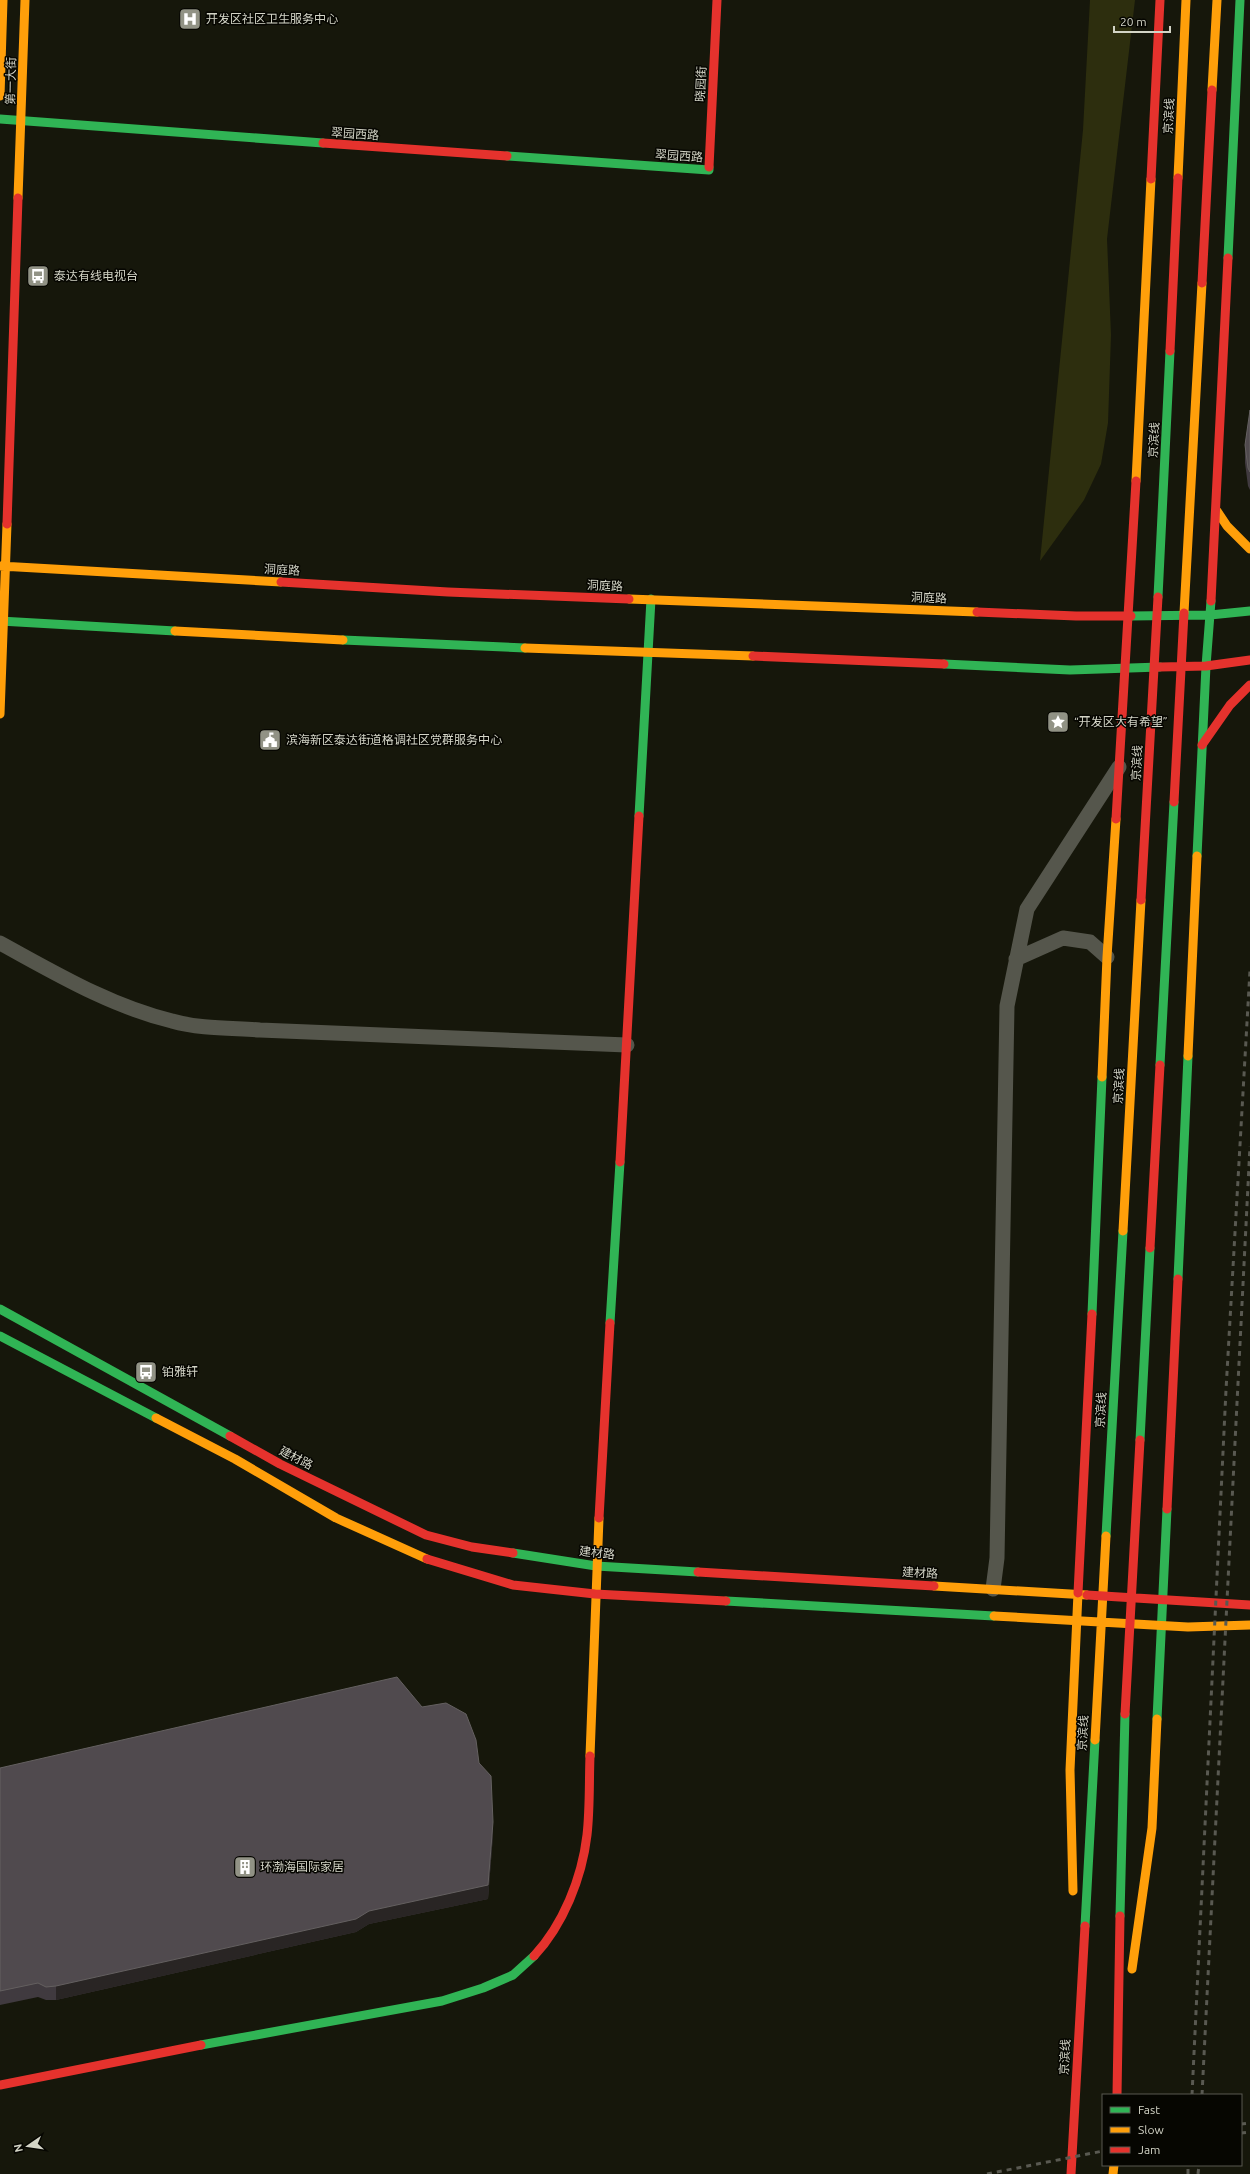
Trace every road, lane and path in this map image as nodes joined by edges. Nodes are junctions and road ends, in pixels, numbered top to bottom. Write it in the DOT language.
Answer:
graph roads {
  1 [pos="3,0"];
  2 [pos="25,0"];
  3 [pos="717,0"];
  4 [pos="1160,0"];
  5 [pos="1186,0"];
  6 [pos="1217,0"];
  7 [pos="1240,0"];
  8 [pos="0,96"];
  9 [pos="0,119"];
  10 [pos="22,121"];
  11 [pos="709,170"];
  12 [pos="1217,512"];
  13 [pos="1250,549"];
  14 [pos="3,566"];
  15 [pos="651,599"];
  16 [pos="1250,611"];
  17 [pos="1210,615"];
  18 [pos="1129,616"];
  19 [pos="2,622"];
  20 [pos="648,652"];
  21 [pos="1250,660"];
  22 [pos="1206,666"];
  23 [pos="1126,669"];
  24 [pos="1250,685"];
  25 [pos="1250,701"];
  26 [pos="1230,705"];
  27 [pos="0,714"];
  28 [pos="1202,745"];
  29 [pos="1120,764"];
  30 [pos="0,942"];
  31 [pos="1107,957"];
  32 [pos="1016,959"];
  33 [pos="628,1045"];
  34 [pos="0,1309"];
  35 [pos="0,1336"];
  36 [pos="596,1566"];
  37 [pos="994,1589"];
  38 [pos="595,1594"];
  39 [pos="1250,1605"];
  40 [pos="1250,1625"];
  41 [pos="1073,1904"];
  42 [pos="1074,1943"];
  43 [pos="1130,1978"];
  44 [pos="1128,1993"];
  45 [pos="1077,2054"];
  46 [pos="1119,2056"];
  47 [pos="0,2085"];
  48 [pos="1117,2094"];
  49 [pos="1071,2174"];
  1 -- 8 [label="main road, 第一大街"];
  2 -- 10 [label="main road, 第一大街"];
  3 -- 11 [label="main road, 晓园街"];
  4 -- 18 [label="main road"];
  5 -- 45 [label="main road, 京滨线"];
  6 -- 46 [label="main road"];
  7 -- 12 [label="main road"];
  9 -- 10 [label="main road, 翠园西路"];
  10 -- 11 [label="main road, 翠园西路"];
  10 -- 14 [label="main road, 第一大街"];
  12 -- 13 [label="main road"];
  12 -- 17 [label="main road"];
  14 -- 15 [label="main road, 洞庭路"];
  14 -- 19 [label="main road, 第一大街"];
  15 -- 18 [label="main road, 洞庭路"];
  15 -- 20 [label="main road"];
  16 -- 17 [label="main road, 洞庭路"];
  17 -- 18 [label="main road, 洞庭路"];
  17 -- 22 [label="main road"];
  18 -- 23 [label="main road"];
  19 -- 20 [label="main road"];
  19 -- 27 [label="main road, 第一大街"];
  20 -- 23 [label="main road"];
  20 -- 33 [label="main road"];
  21 -- 22 [label="main road"];
  22 -- 23 [label="main road"];
  22 -- 28 [label="main road"];
  23 -- 29 [label="main road"];
  24 -- 26 [label="main road"];
  25 -- 26 [label="street"];
  26 -- 28 [label="main road"];
  28 -- 43 [label="main road"];
  29 -- 31 [label="main road"];
  29 -- 32 [label="street"];
  30 -- 33 [label="street"];
  31 -- 32 [label="street"];
  31 -- 41 [label="main road"];
  32 -- 37 [label="street"];
  33 -- 36 [label="main road"];
  34 -- 36 [label="main road, 建材路"];
  35 -- 38 [label="main road"];
  36 -- 37 [label="main road, 建材路"];
  36 -- 38 [label="main road"];
  37 -- 39 [label="main road, 建材路"];
  38 -- 40 [label="main road"];
  38 -- 47 [label="main road"];
  42 -- 45 [label="main road"];
  44 -- 46 [label="main road"];
  45 -- 49 [label="main road, 京滨线"];
  46 -- 48 [label="main road"];
}
